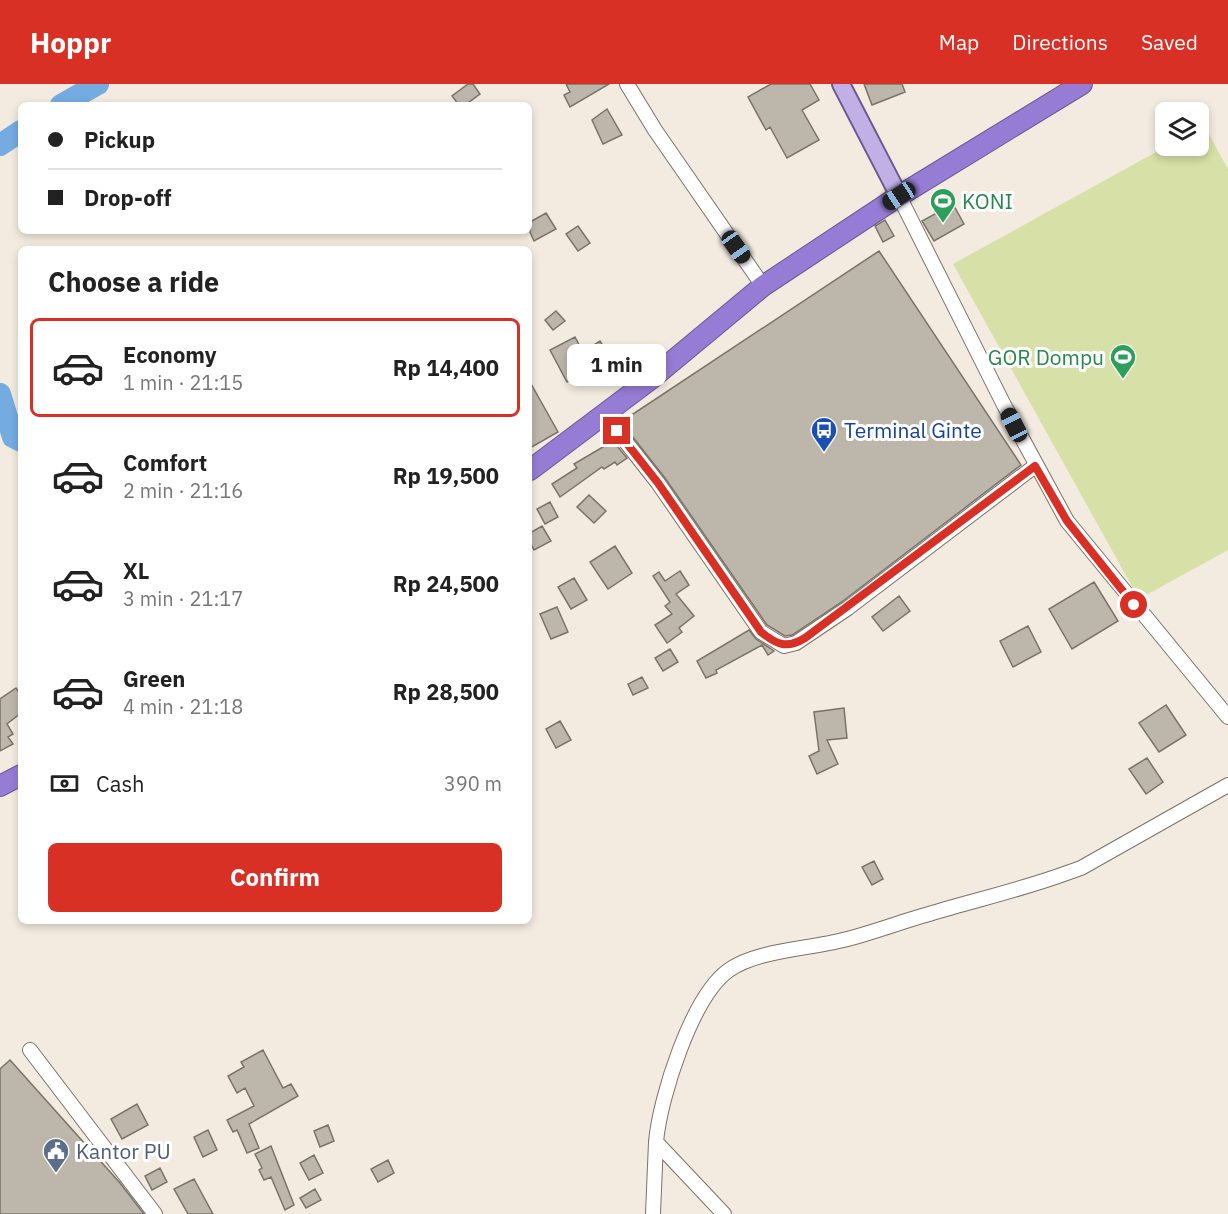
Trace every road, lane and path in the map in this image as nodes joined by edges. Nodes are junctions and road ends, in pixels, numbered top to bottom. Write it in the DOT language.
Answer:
graph roads {
  1 [pos="627,84"];
  2 [pos="841,84"];
  3 [pos="1082,84"];
  4 [pos="899,196"];
  5 [pos="763,286"];
  6 [pos="604,414"];
  7 [pos="1035,466"];
  8 [pos="532,468"];
  9 [pos="1228,717"];
  10 [pos="18,777"];
  11 [pos="1228,785"];
  12 [pos="0,786"];
  13 [pos="30,1050"];
  14 [pos="656,1142"];
  15 [pos="155,1214"];
  16 [pos="653,1214"];
  17 [pos="724,1214"];
  1 -- 5 [label="street"];
  2 -- 4 [label="main road"];
  3 -- 4 [label="highway"];
  4 -- 5 [label="highway"];
  4 -- 7 [label="street"];
  5 -- 6 [label="highway"];
  6 -- 7 [label="street"];
  6 -- 8 [label="highway"];
  7 -- 9 [label="street"];
  10 -- 12 [label="highway"];
  11 -- 14 [label="street"];
  13 -- 15 [label="street"];
  14 -- 16 [label="street"];
  14 -- 17 [label="street"];
}
